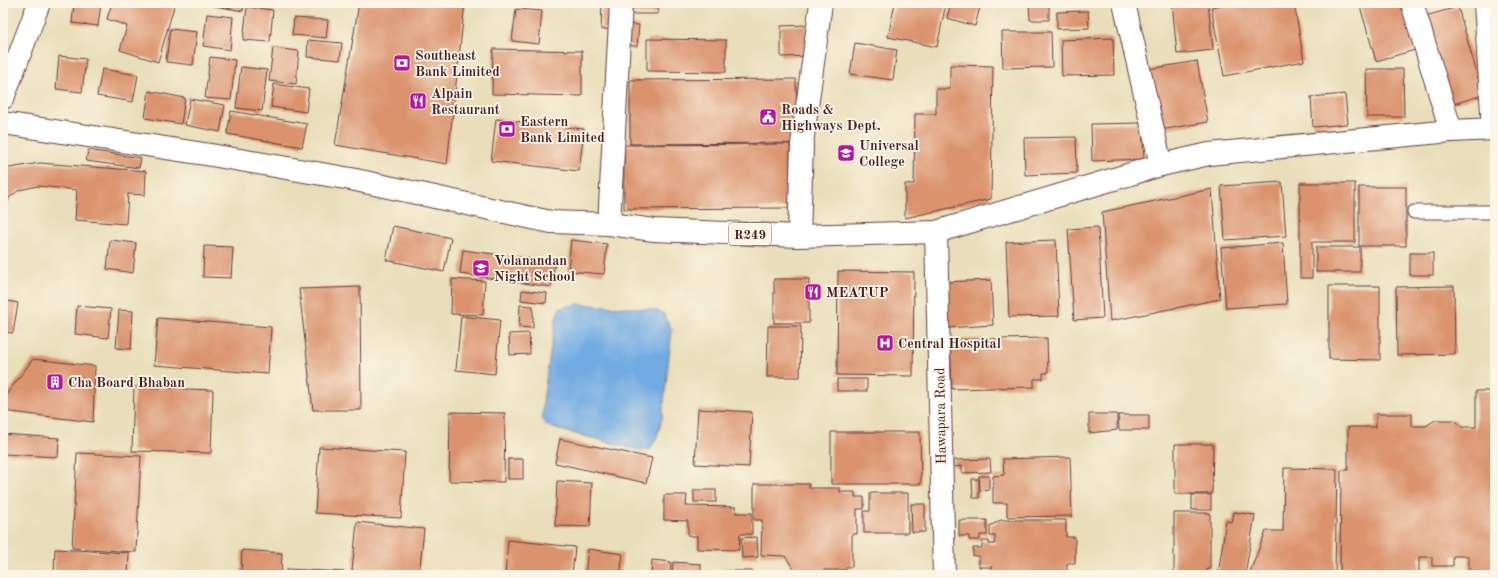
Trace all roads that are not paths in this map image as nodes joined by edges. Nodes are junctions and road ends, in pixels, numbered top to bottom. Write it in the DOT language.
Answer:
graph roads {
  1 [pos="39,3"];
  2 [pos="621,3"];
  3 [pos="821,3"];
  4 [pos="1124,3"];
  5 [pos="1412,3"];
  6 [pos="1485,3"];
  7 [pos="3,98"];
  8 [pos="3,123"];
  9 [pos="1494,129"];
  10 [pos="1451,131"];
  11 [pos="1161,165"];
  12 [pos="1414,212"];
  13 [pos="1495,212"];
  14 [pos="609,224"];
  15 [pos="936,232"];
  16 [pos="799,236"];
  17 [pos="944,575"];
  1 -- 7 [label="main road"];
  2 -- 14 [label="main road"];
  3 -- 16 [label="main road"];
  4 -- 11 [label="main road"];
  5 -- 10 [label="main road"];
  6 -- 9 [label="main road"];
  8 -- 14 [label="main road, R249"];
  9 -- 10 [label="main road, R249"];
  10 -- 11 [label="main road, R249"];
  11 -- 15 [label="main road, R249"];
  12 -- 13 [label="lane"];
  14 -- 16 [label="main road, R249"];
  15 -- 16 [label="main road, R249"];
  15 -- 17 [label="main road, Hawapara Road"];
}
